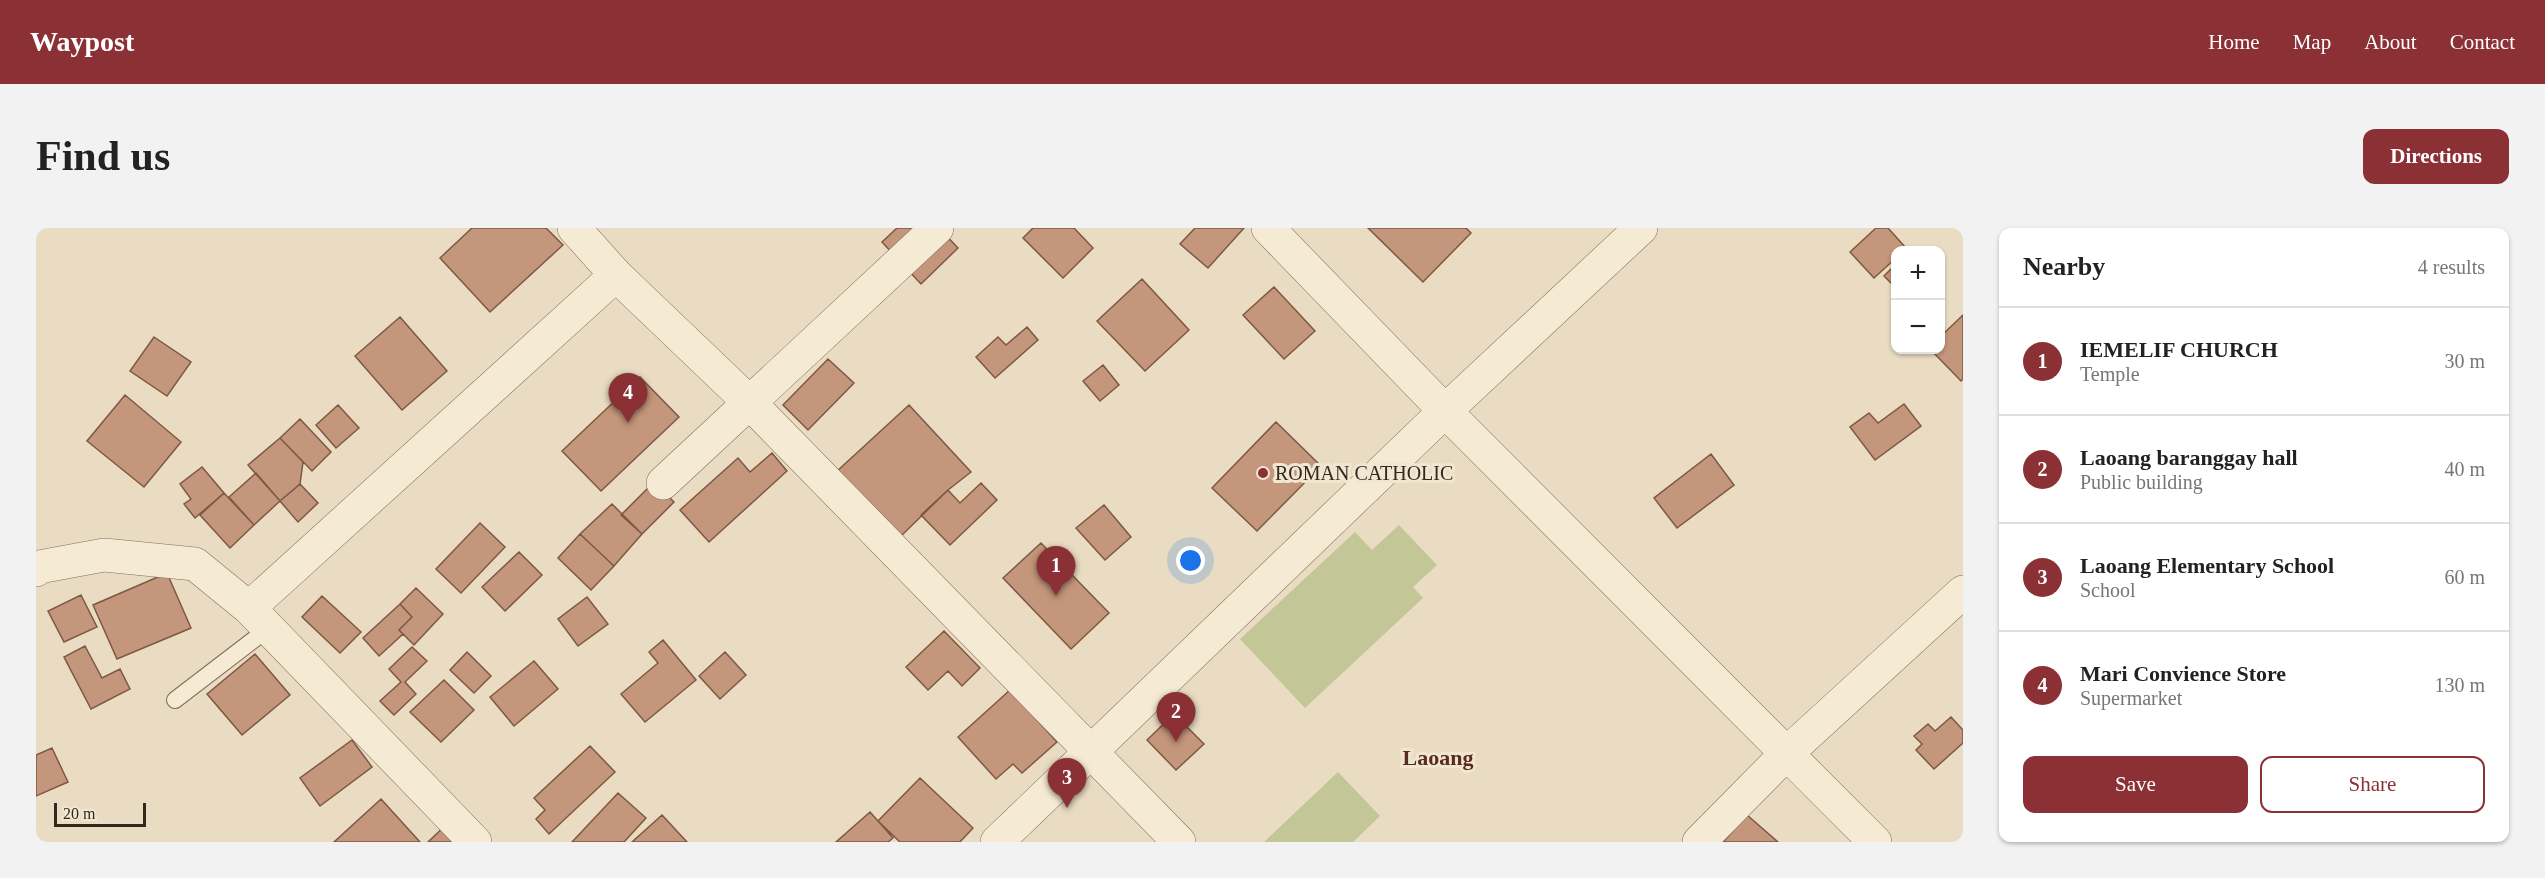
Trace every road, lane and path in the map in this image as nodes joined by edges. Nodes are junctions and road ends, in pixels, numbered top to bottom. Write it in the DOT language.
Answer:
graph roads {
  1 [pos="937,228"];
  2 [pos="1268,228"];
  3 [pos="1641,228"];
  4 [pos="583,231"];
  5 [pos="616,275"];
  6 [pos="749,402"];
  7 [pos="1444,411"];
  8 [pos="663,483"];
  9 [pos="36,570"];
  10 [pos="1963,592"];
  11 [pos="259,618"];
  12 [pos="175,700"];
  13 [pos="1787,753"];
  14 [pos="1091,754"];
  15 [pos="475,842"];
  16 [pos="997,842"];
  17 [pos="1179,842"];
  18 [pos="1699,842"];
  19 [pos="1875,842"];
  1 -- 6 [label="street"];
  2 -- 7 [label="street"];
  3 -- 7 [label="street"];
  4 -- 5 [label="street"];
  5 -- 6 [label="street"];
  5 -- 11 [label="street"];
  6 -- 8 [label="street"];
  6 -- 14 [label="street"];
  7 -- 13 [label="street"];
  7 -- 14 [label="street"];
  9 -- 11 [label="street"];
  10 -- 13 [label="street"];
  11 -- 12 [label="lane"];
  11 -- 15 [label="street"];
  13 -- 18 [label="street"];
  13 -- 19 [label="street"];
  14 -- 16 [label="street"];
  14 -- 17 [label="street"];
}
